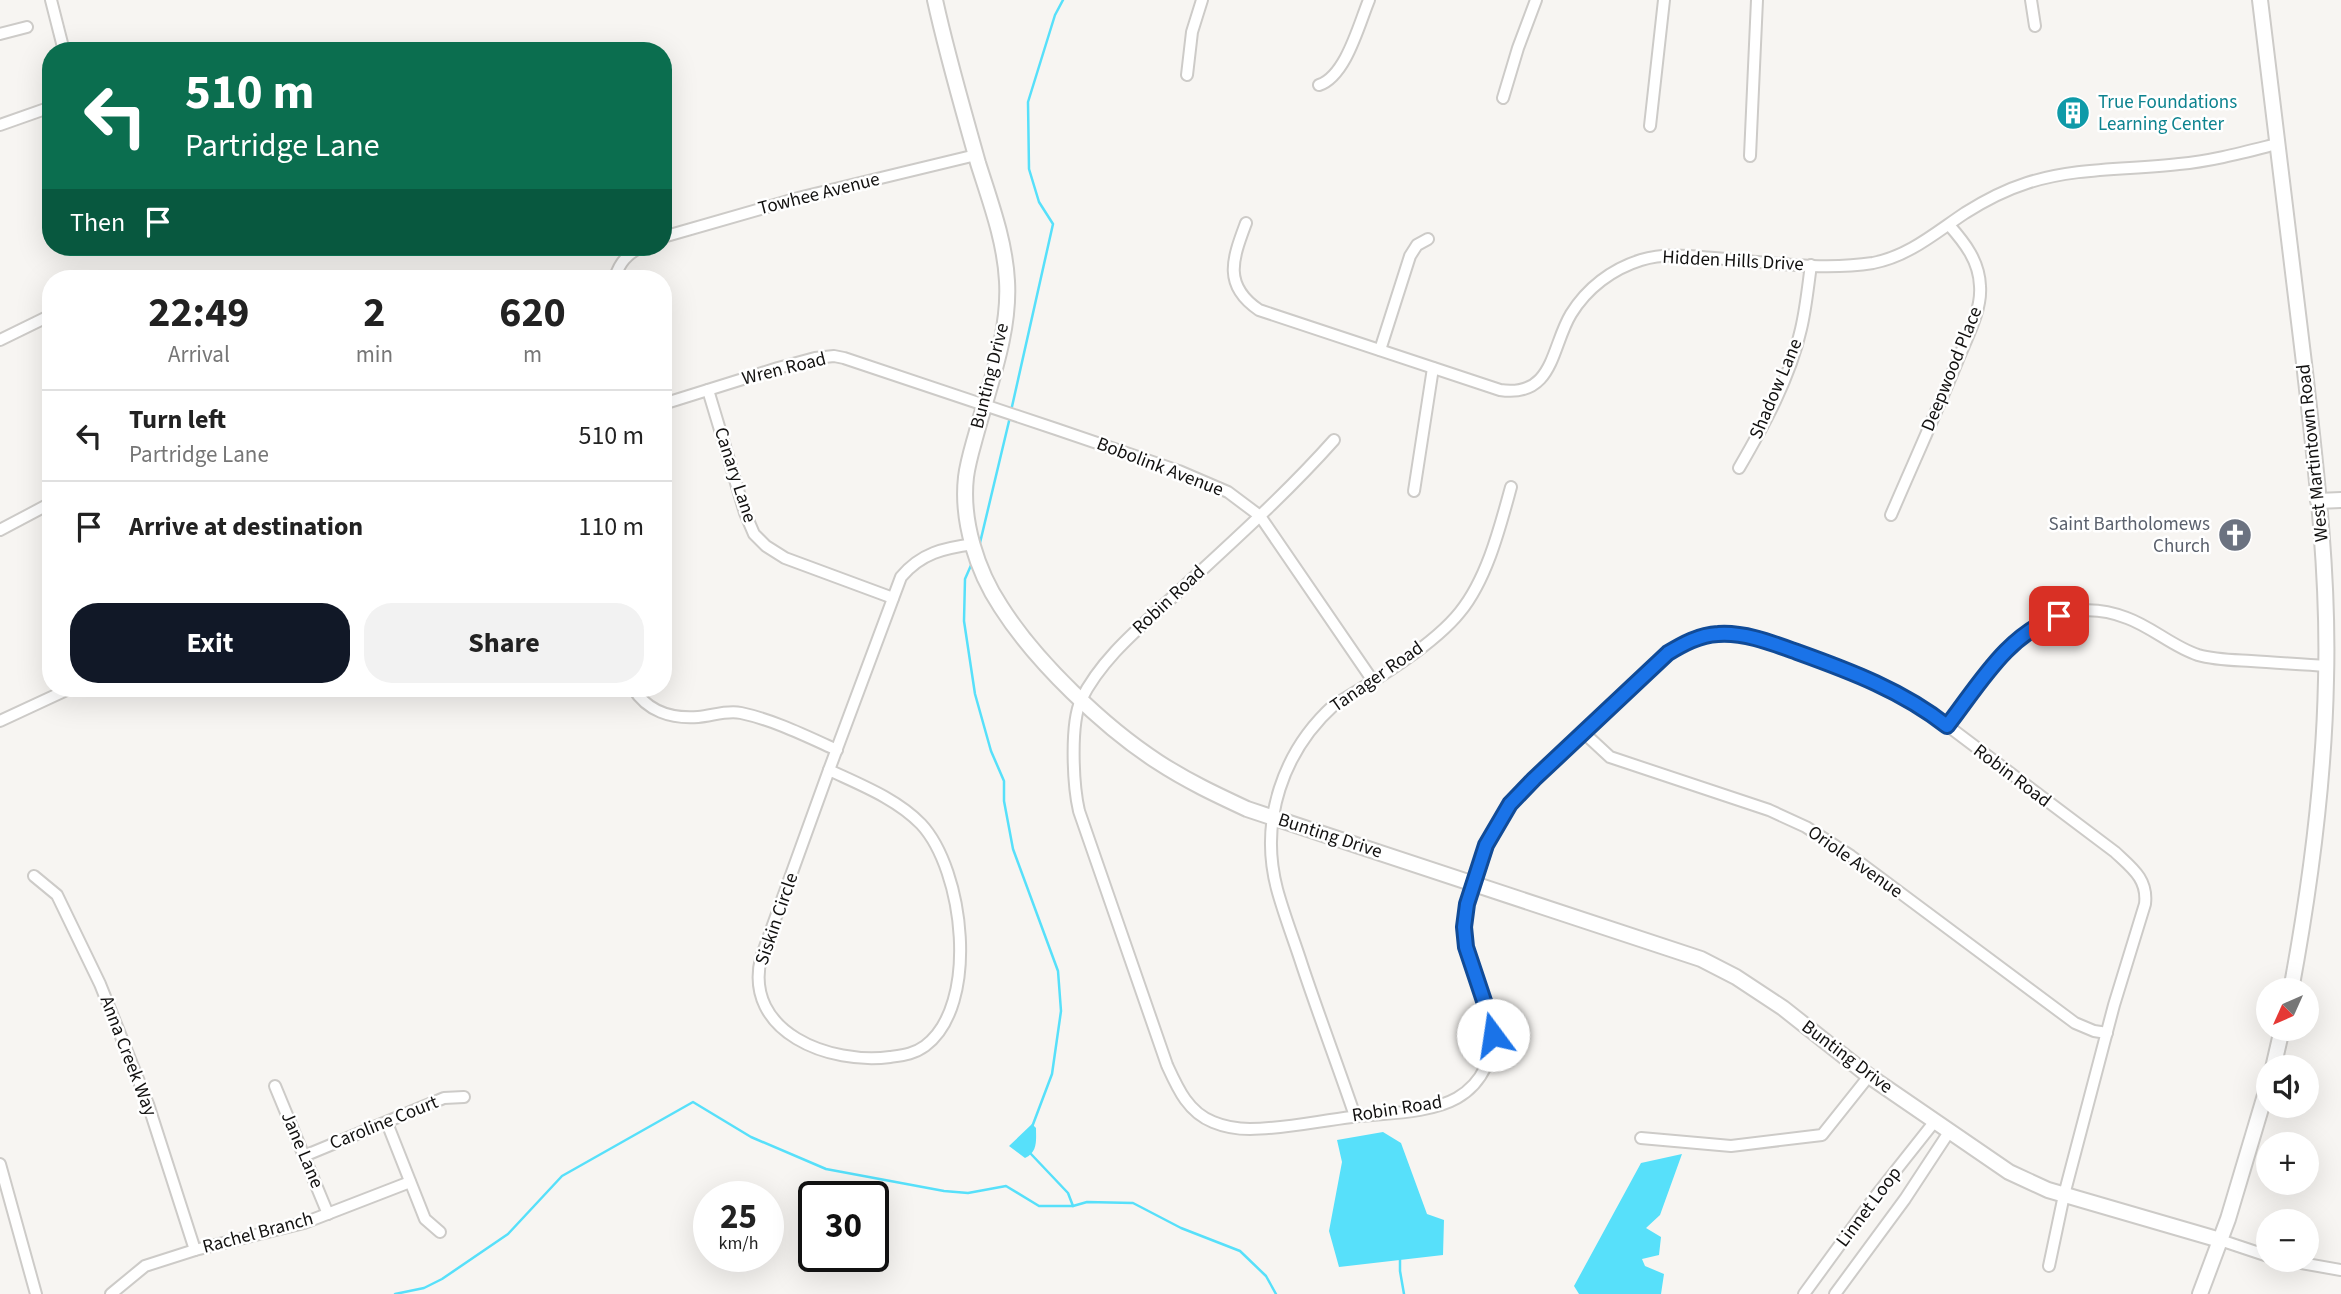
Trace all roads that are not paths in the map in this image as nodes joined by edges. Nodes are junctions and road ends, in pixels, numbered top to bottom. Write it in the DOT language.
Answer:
graph roads {
  1 [pos="51,0"];
  2 [pos="935,0"];
  3 [pos="1202,0"];
  4 [pos="1369,0"];
  5 [pos="1536,0"];
  6 [pos="1664,0"];
  7 [pos="1757,0"];
  8 [pos="2031,0"];
  9 [pos="2260,0"];
  10 [pos="2035,26"];
  11 [pos="27,27"];
  12 [pos="0,34"];
  13 [pos="62,42"];
  14 [pos="1187,75"];
  15 [pos="1319,85"];
  16 [pos="1503,98"];
  17 [pos="42,110"];
  18 [pos="0,125"];
  19 [pos="1650,126"];
  20 [pos="2277,145"];
  21 [pos="976,155"];
  22 [pos="1750,156"];
  23 [pos="1246,223"];
  24 [pos="1949,225"];
  25 [pos="672,234"];
  26 [pos="1428,239"];
  27 [pos="1811,265"];
  28 [pos="42,319"];
  29 [pos="0,340"];
  30 [pos="1380,350"];
  31 [pos="1433,368"];
  32 [pos="708,390"];
  33 [pos="672,401"];
  34 [pos="984,405"];
  35 [pos="1334,440"];
  36 [pos="1739,468"];
  37 [pos="1511,487"];
  38 [pos="1414,491"];
  39 [pos="2341,500"];
  40 [pos="2318,501"];
  41 [pos="42,508"];
  42 [pos="1891,515"];
  43 [pos="1260,516"];
  44 [pos="0,530"];
  45 [pos="974,544"];
  46 [pos="892,598"];
  47 [pos="2326,666"];
  48 [pos="1373,681"];
  49 [pos="52,697"];
  50 [pos="640,697"];
  51 [pos="1081,700"];
  52 [pos="0,721"];
  53 [pos="1947,726"];
  54 [pos="1583,732"];
  55 [pos="837,750"];
  56 [pos="830,771"];
  57 [pos="1274,818"];
  58 [pos="34,876"];
  59 [pos="1473,884"];
  60 [pos="2293,978"];
  61 [pos="2107,1033"];
  62 [pos="1869,1076"];
  63 [pos="275,1086"];
  64 [pos="464,1097"];
  65 [pos="1355,1116"];
  66 [pos="2259,1118"];
  67 [pos="1935,1121"];
  68 [pos="387,1123"];
  69 [pos="1949,1132"];
  70 [pos="1641,1138"];
  71 [pos="304,1156"];
  72 [pos="0,1164"];
  73 [pos="410,1182"];
  74 [pos="1886,1184"];
  75 [pos="2064,1195"];
  76 [pos="1905,1199"];
  77 [pos="328,1214"];
  78 [pos="440,1232"];
  79 [pos="2220,1240"];
  80 [pos="195,1250"];
  81 [pos="2256,1252"];
  82 [pos="2049,1266"];
  83 [pos="2319,1266"];
  84 [pos="2341,1270"];
  85 [pos="36,1294"];
  86 [pos="111,1294"];
  87 [pos="1804,1294"];
  88 [pos="1835,1294"];
  89 [pos="2200,1294"];
  1 -- 13 [label="street"];
  2 -- 21 [label="street, Bunting Drive"];
  3 -- 14 [label="street"];
  4 -- 15 [label="street"];
  5 -- 16 [label="street"];
  6 -- 19 [label="street"];
  7 -- 22 [label="street"];
  8 -- 10 [label="street"];
  9 -- 20 [label="street, West Martintown Road"];
  11 -- 12 [label="street"];
  17 -- 18 [label="street"];
  20 -- 24 [label="street, Hidden Hills Drive"];
  20 -- 40 [label="street, West Martintown Road"];
  21 -- 25 [label="street, Towhee Avenue"];
  21 -- 34 [label="street, Bunting Drive"];
  23 -- 30 [label="street, Hidden Hills Drive"];
  24 -- 27 [label="street, Hidden Hills Drive"];
  24 -- 42 [label="street, Deepwood Place"];
  26 -- 30 [label="street"];
  27 -- 31 [label="street, Hidden Hills Drive"];
  27 -- 36 [label="street, Shadow Lane"];
  28 -- 29 [label="street"];
  30 -- 31 [label="street, Hidden Hills Drive"];
  31 -- 38 [label="street"];
  32 -- 33 [label="street, Wren Road"];
  32 -- 34 [label="street, Wren Road"];
  32 -- 46 [label="street, Canary Lane"];
  34 -- 43 [label="street, Bobolink Avenue"];
  34 -- 45 [label="street, Bunting Drive"];
  35 -- 43 [label="street, Robin Road"];
  37 -- 48 [label="street, Tanager Road"];
  39 -- 40 [label="street"];
  40 -- 47 [label="street, West Martintown Road"];
  41 -- 44 [label="street"];
  43 -- 48 [label="street, Bobolink Avenue"];
  43 -- 51 [label="street, Robin Road"];
  45 -- 46 [label="street, Siskin Circle"];
  45 -- 51 [label="street, Bunting Drive"];
  46 -- 55 [label="street, Siskin Circle"];
  47 -- 53 [label="street"];
  47 -- 60 [label="street, West Martintown Road"];
  48 -- 57 [label="street, Tanager Road"];
  49 -- 52 [label="street"];
  50 -- 55 [label="street"];
  51 -- 57 [label="street, Bunting Drive"];
  51 -- 65 [label="street, Robin Road"];
  53 -- 54 [label="street, Robin Road"];
  53 -- 61 [label="street, Robin Road"];
  54 -- 59 [label="street, Robin Road"];
  54 -- 61 [label="street, Oriole Avenue"];
  55 -- 56 [label="street, Siskin Circle"];
  56 -- 56 [label="street, Siskin Circle"];
  57 -- 59 [label="street, Bunting Drive"];
  57 -- 65 [label="street, Tanager Road"];
  58 -- 80 [label="street, Anna Creek Way"];
  59 -- 62 [label="street, Bunting Drive"];
  59 -- 65 [label="street, Robin Road"];
  61 -- 75 [label="street, Robin Road"];
  62 -- 67 [label="street, Bunting Drive"];
  62 -- 70 [label="street"];
  63 -- 71 [label="street, Jane Lane"];
  64 -- 68 [label="street, Caroline Court"];
  66 -- 79 [label="street"];
  67 -- 69 [label="street, Bunting Drive"];
  67 -- 74 [label="street, Linnet Loop"];
  68 -- 71 [label="street, Caroline Court"];
  68 -- 73 [label="street"];
  69 -- 75 [label="street, Bunting Drive"];
  69 -- 76 [label="street, Linnet Loop"];
  71 -- 77 [label="street, Jane Lane"];
  72 -- 85 [label="street"];
  73 -- 77 [label="street, Rachel Branch"];
  73 -- 78 [label="street"];
  74 -- 76 [label="street"];
  74 -- 87 [label="street, Linnet Loop"];
  75 -- 79 [label="street, Bunting Drive"];
  75 -- 82 [label="street, Robin Road"];
  76 -- 88 [label="street, Linnet Loop"];
  77 -- 80 [label="street, Rachel Branch"];
  79 -- 81 [label="street, Bunting Drive"];
  79 -- 89 [label="street"];
  80 -- 86 [label="street, Rachel Branch"];
  83 -- 84 [label="street"];
}
